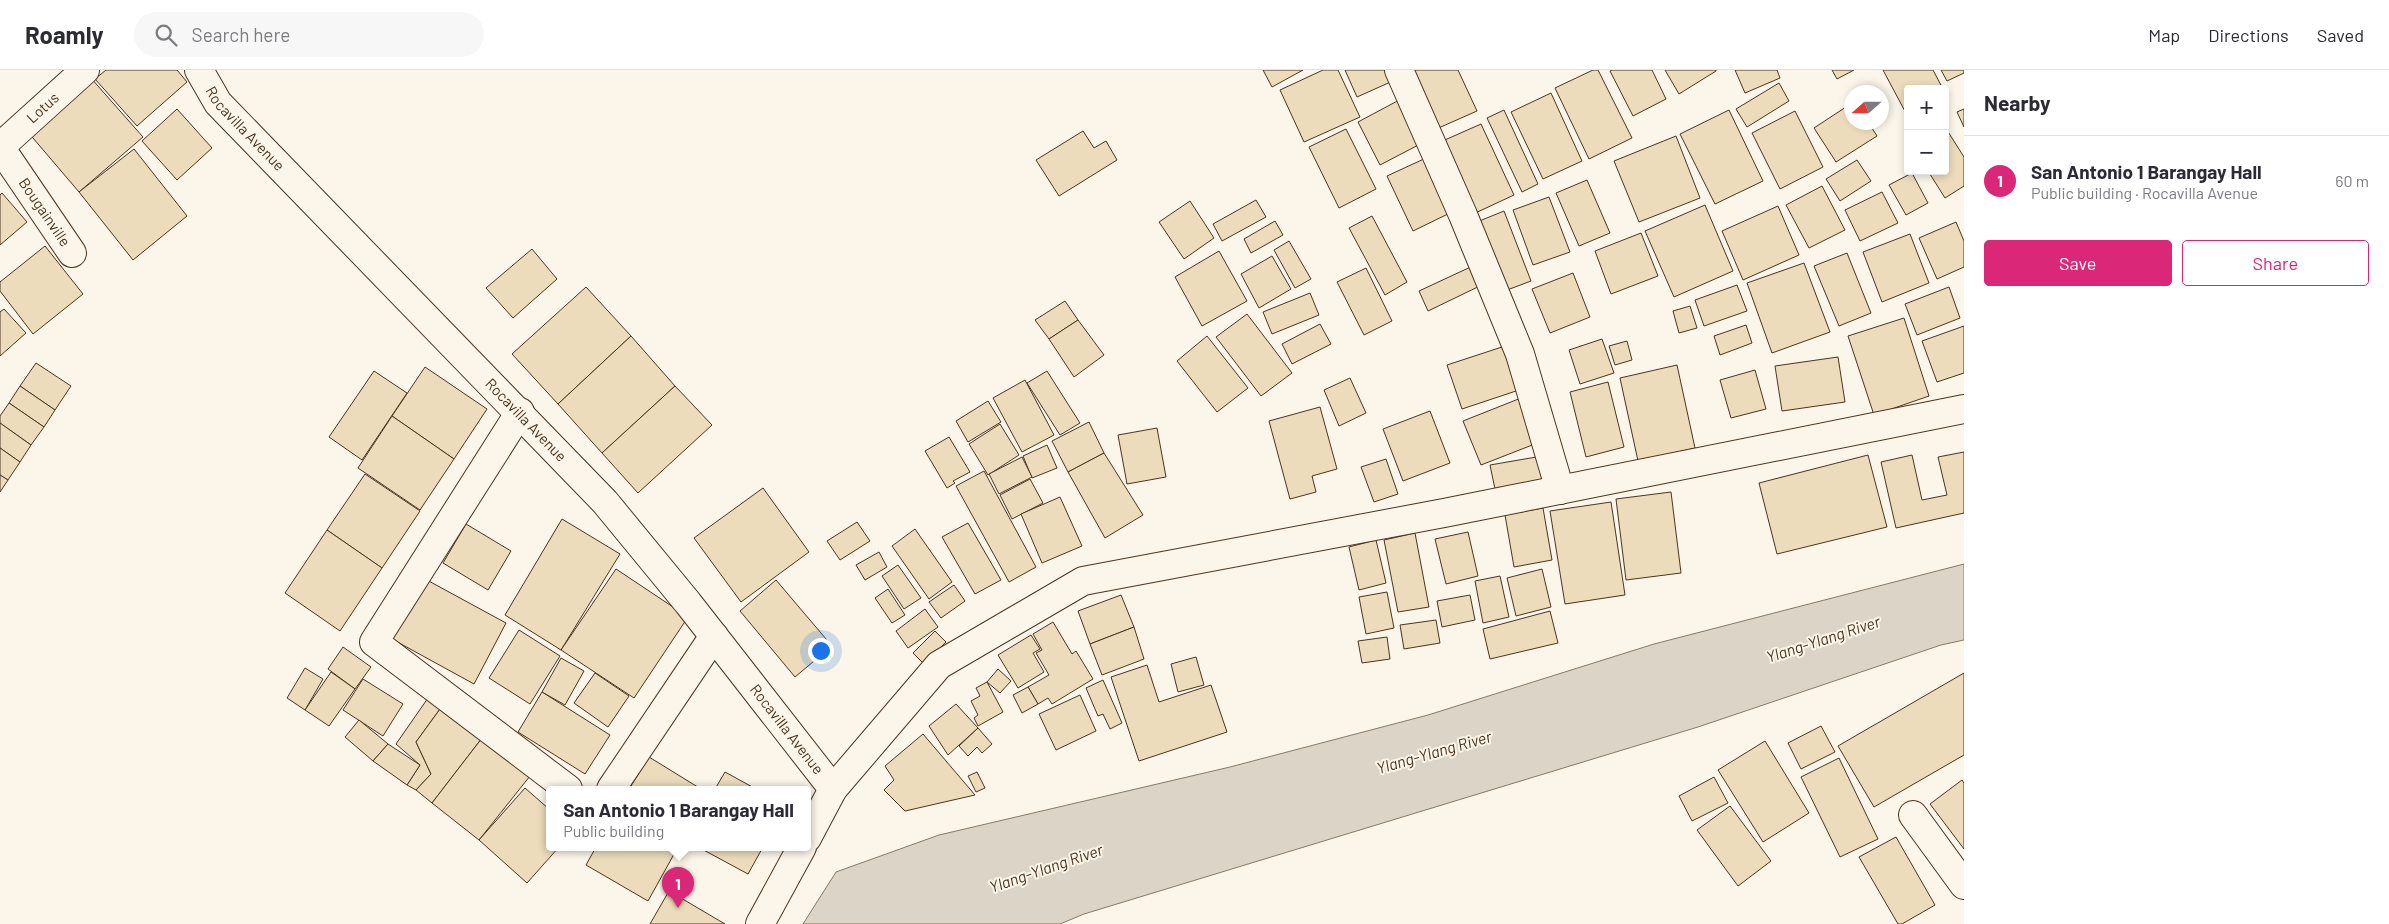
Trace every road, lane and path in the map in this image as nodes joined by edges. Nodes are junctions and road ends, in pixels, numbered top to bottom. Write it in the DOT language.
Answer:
graph roads {
  1 [pos="85,70"];
  2 [pos="198,70"];
  3 [pos="1399,70"];
  4 [pos="0,147"];
  5 [pos="72,253"];
  6 [pos="1964,409"];
  7 [pos="520,412"];
  8 [pos="1560,490"];
  9 [pos="714,636"];
  10 [pos="564,786"];
  11 [pos="613,786"];
  12 [pos="833,789"];
  13 [pos="1914,815"];
  14 [pos="811,830"];
  15 [pos="800,851"];
  16 [pos="1964,885"];
  17 [pos="760,924"];
  1 -- 4 [label="street, Lotus"];
  2 -- 7 [label="street, Rocavilla Avenue"];
  3 -- 8 [label="street"];
  4 -- 5 [label="street, Bougainville"];
  6 -- 8 [label="street"];
  7 -- 9 [label="street, Rocavilla Avenue"];
  7 -- 10 [label="street"];
  8 -- 12 [label="street"];
  9 -- 11 [label="street"];
  9 -- 12 [label="street, Rocavilla Avenue"];
  12 -- 14 [label="street"];
  13 -- 16 [label="street"];
  15 -- 17 [label="street"];
}
